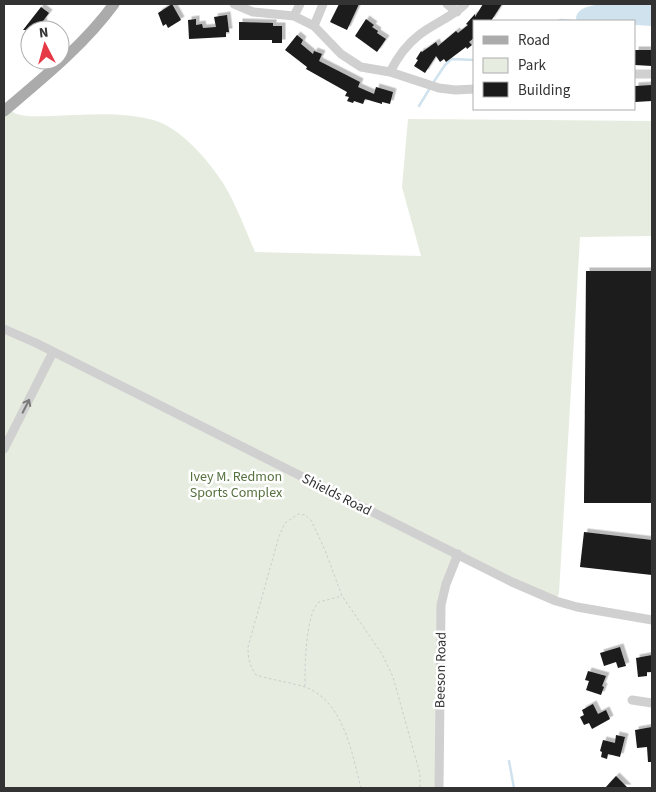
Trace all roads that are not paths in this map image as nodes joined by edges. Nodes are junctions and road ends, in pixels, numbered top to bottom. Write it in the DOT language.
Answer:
graph roads {
  1 [pos="114,4"];
  2 [pos="234,4"];
  3 [pos="300,4"];
  4 [pos="323,4"];
  5 [pos="447,4"];
  6 [pos="465,4"];
  7 [pos="456,12"];
  8 [pos="294,16"];
  9 [pos="314,26"];
  10 [pos="390,72"];
  11 [pos="636,74"];
  12 [pos="652,74"];
  13 [pos="473,89"];
  14 [pos="4,111"];
  15 [pos="4,329"];
  16 [pos="53,352"];
  17 [pos="4,449"];
  18 [pos="458,554"];
  19 [pos="652,620"];
  20 [pos="632,700"];
  21 [pos="652,703"];
  22 [pos="439,788"];
  1 -- 14 [label="main road"];
  2 -- 8 [label="street"];
  3 -- 8 [label="street"];
  4 -- 9 [label="street"];
  5 -- 7 [label="street"];
  6 -- 7 [label="street"];
  7 -- 10 [label="street"];
  8 -- 9 [label="street"];
  9 -- 10 [label="street"];
  10 -- 13 [label="street"];
  11 -- 12 [label="street"];
  15 -- 16 [label="street, Shields Road"];
  17 -- 16 [label="street, one-way"];
  16 -- 18 [label="street, Shields Road"];
  18 -- 19 [label="street, Shields Road"];
  18 -- 22 [label="street, Beeson Road"];
  20 -- 21 [label="street"];
}
